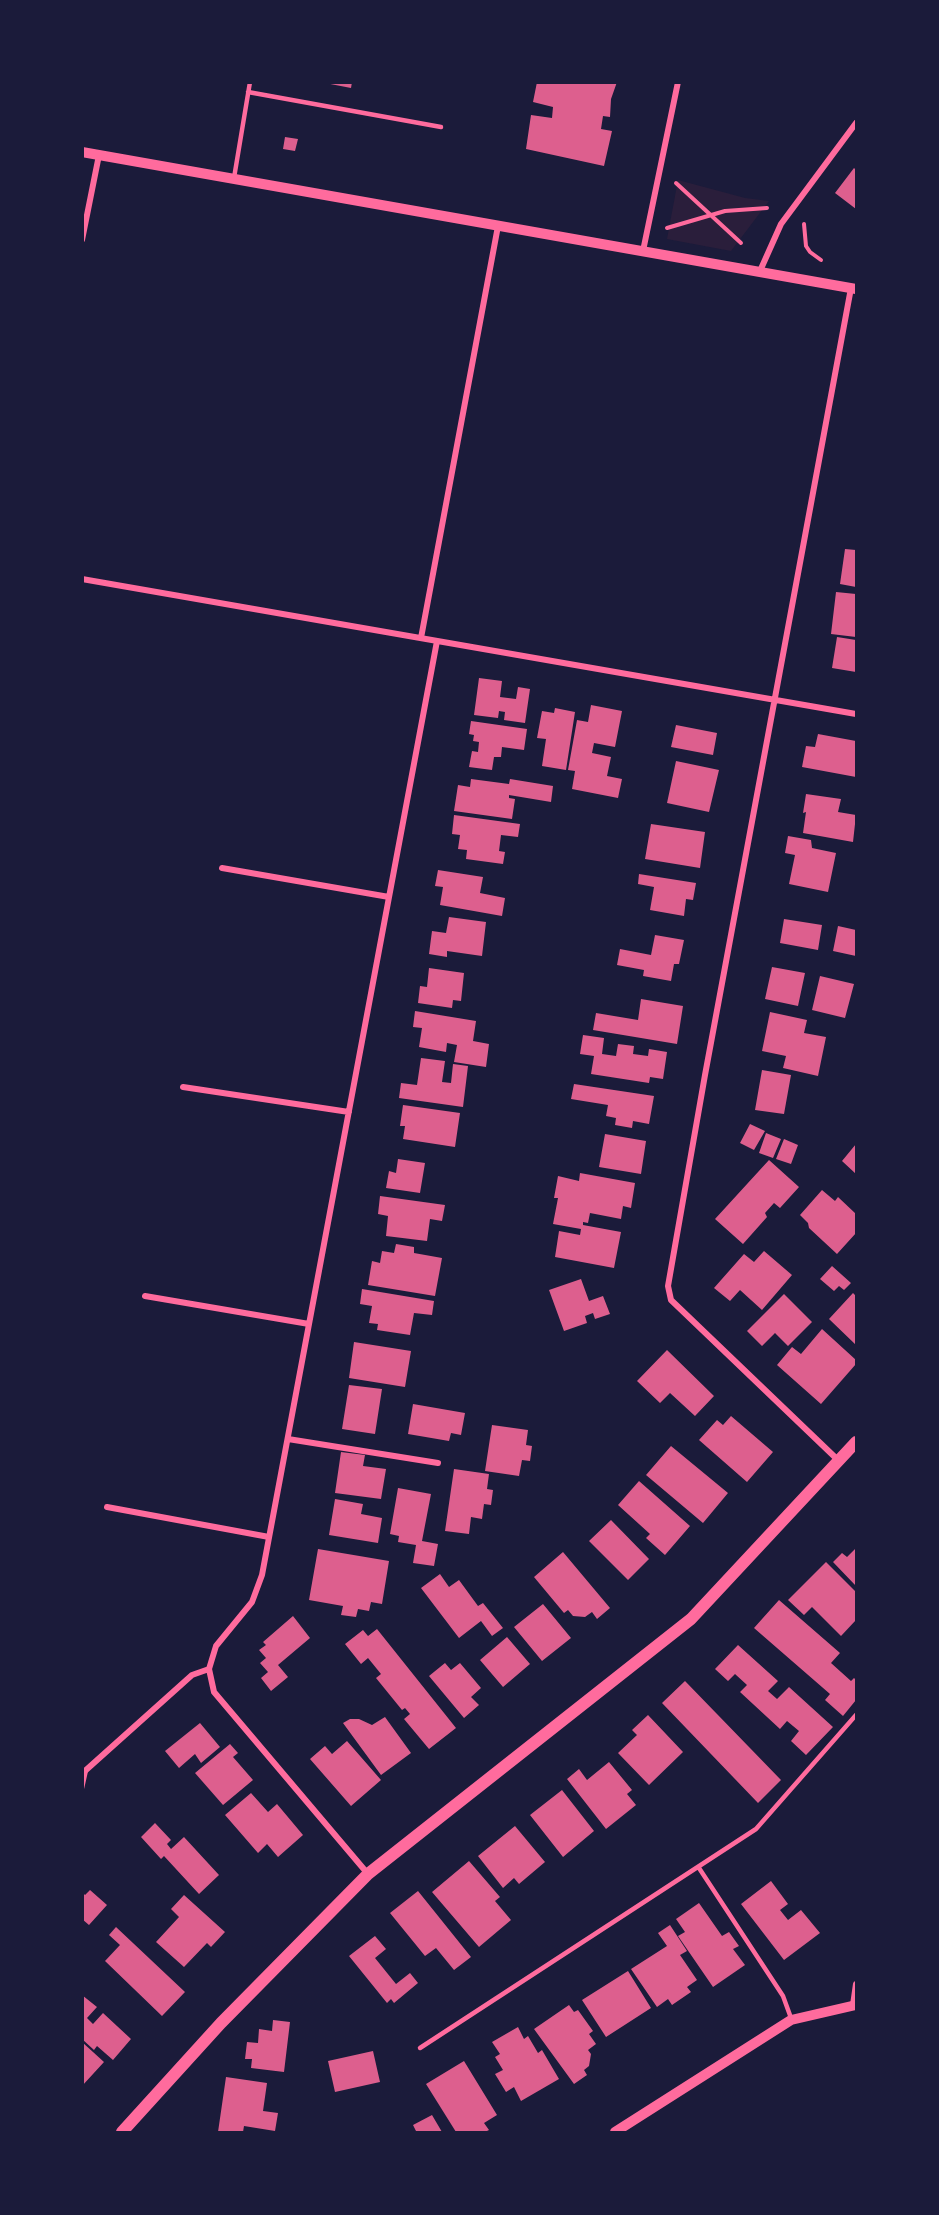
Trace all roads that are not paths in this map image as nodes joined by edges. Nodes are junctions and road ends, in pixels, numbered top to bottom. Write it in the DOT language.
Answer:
graph roads {
  1 [pos="250,82"];
  2 [pos="678,82"];
  3 [pos="248,92"];
  4 [pos="856,123"];
  5 [pos="441,127"];
  6 [pos="82,152"];
  7 [pos="99,155"];
  8 [pos="234,179"];
  9 [pos="498,225"];
  10 [pos="82,240"];
  11 [pos="643,250"];
  12 [pos="760,272"];
  13 [pos="854,288"];
  14 [pos="82,579"];
  15 [pos="421,638"];
  16 [pos="437,641"];
  17 [pos="776,700"];
  18 [pos="856,714"];
  19 [pos="222,868"];
  20 [pos="389,897"];
  21 [pos="183,1087"];
  22 [pos="349,1112"];
  23 [pos="145,1296"];
  24 [pos="309,1324"];
  25 [pos="288,1439"];
  26 [pos="856,1442"];
  27 [pos="840,1461"];
  28 [pos="438,1463"];
  29 [pos="107,1507"];
  30 [pos="269,1537"];
  31 [pos="209,1669"];
  32 [pos="856,1715"];
  33 [pos="86,1770"];
  34 [pos="82,1788"];
  35 [pos="699,1868"];
  36 [pos="368,1874"];
  37 [pos="856,1984"];
  38 [pos="855,2005"];
  39 [pos="791,2020"];
  40 [pos="420,2048"];
  41 [pos="122,2133"];
  42 [pos="615,2133"];
  1 -- 3 [label="lane"];
  2 -- 11 [label="street"];
  3 -- 5 [label="lane"];
  3 -- 8 [label="lane"];
  4 -- 12 [label="street"];
  6 -- 7 [label="street"];
  7 -- 8 [label="street"];
  7 -- 10 [label="street"];
  8 -- 9 [label="street"];
  9 -- 11 [label="street"];
  9 -- 15 [label="street"];
  11 -- 12 [label="street"];
  12 -- 13 [label="street"];
  13 -- 17 [label="street"];
  14 -- 15 [label="street"];
  15 -- 16 [label="street"];
  16 -- 17 [label="street"];
  16 -- 20 [label="street"];
  17 -- 18 [label="street"];
  17 -- 27 [label="street"];
  19 -- 20 [label="street"];
  20 -- 22 [label="street"];
  21 -- 22 [label="street"];
  22 -- 24 [label="street"];
  23 -- 24 [label="street"];
  24 -- 25 [label="street"];
  25 -- 28 [label="street"];
  25 -- 30 [label="street"];
  26 -- 27 [label="main road"];
  27 -- 36 [label="main road"];
  29 -- 30 [label="street"];
  30 -- 31 [label="street"];
  31 -- 33 [label="street"];
  31 -- 36 [label="street"];
  32 -- 35 [label="lane"];
  33 -- 34 [label="lane"];
  35 -- 39 [label="lane"];
  35 -- 40 [label="lane"];
  36 -- 41 [label="main road"];
  37 -- 38 [label="street"];
  38 -- 39 [label="street"];
  39 -- 42 [label="street"];
}
